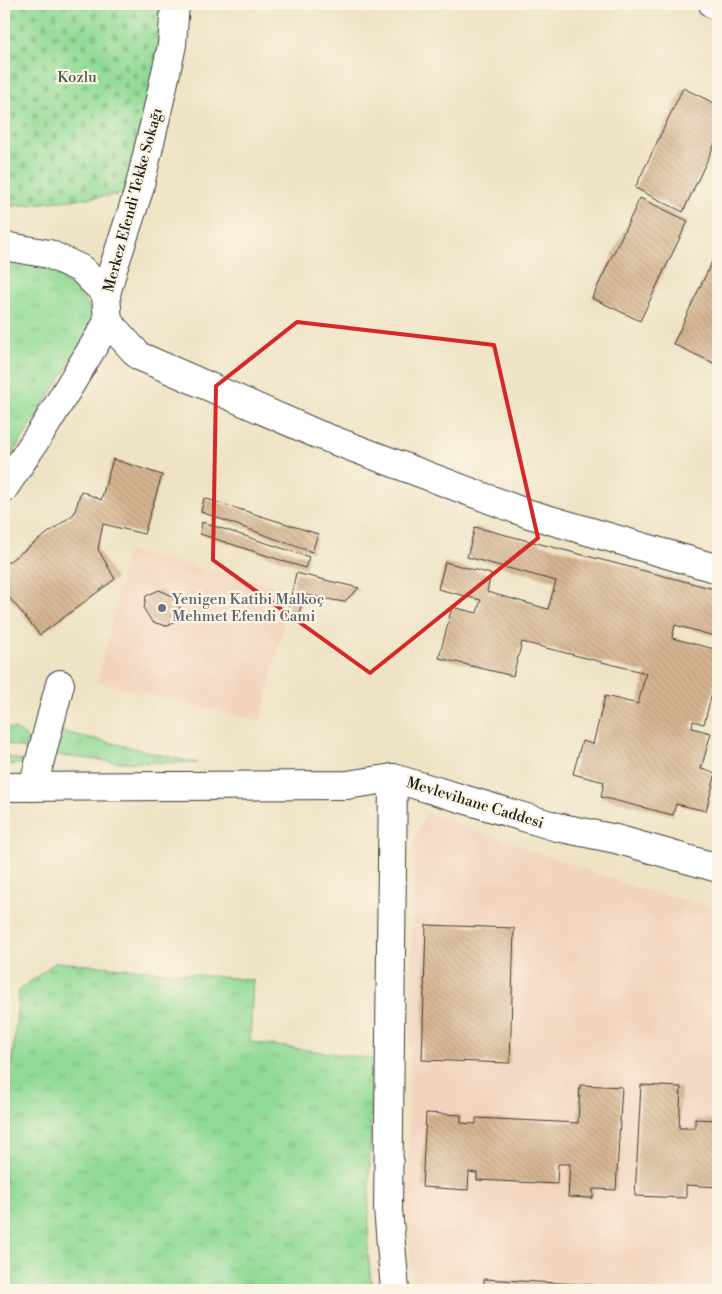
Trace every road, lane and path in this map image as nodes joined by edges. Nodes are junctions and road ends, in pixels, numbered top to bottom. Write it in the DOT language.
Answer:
graph roads {
  1 [pos="175,4"];
  2 [pos="713,4"];
  3 [pos="718,6"];
  4 [pos="4,246"];
  5 [pos="106,294"];
  6 [pos="108,322"];
  7 [pos="4,488"];
  8 [pos="718,569"];
  9 [pos="60,684"];
  10 [pos="393,778"];
  11 [pos="4,787"];
  12 [pos="34,787"];
  13 [pos="557,827"];
  14 [pos="718,868"];
  15 [pos="718,888"];
  16 [pos="395,1290"];
  1 -- 5 [label="street, Merkez Efendi Tekke Sokağı"];
  2 -- 3 [label="street"];
  4 -- 5 [label="street"];
  5 -- 6 [label="street, Merkez Efendi Tekke Sokağı"];
  6 -- 7 [label="street"];
  6 -- 8 [label="street"];
  9 -- 12 [label="street"];
  10 -- 12 [label="street"];
  10 -- 13 [label="street, Mevlevihane Caddesi"];
  10 -- 16 [label="street"];
  11 -- 12 [label="street"];
  13 -- 14 [label="street, Mevlevihane Caddesi"];
  13 -- 15 [label="street, Mevlevihane Caddesi"];
}
